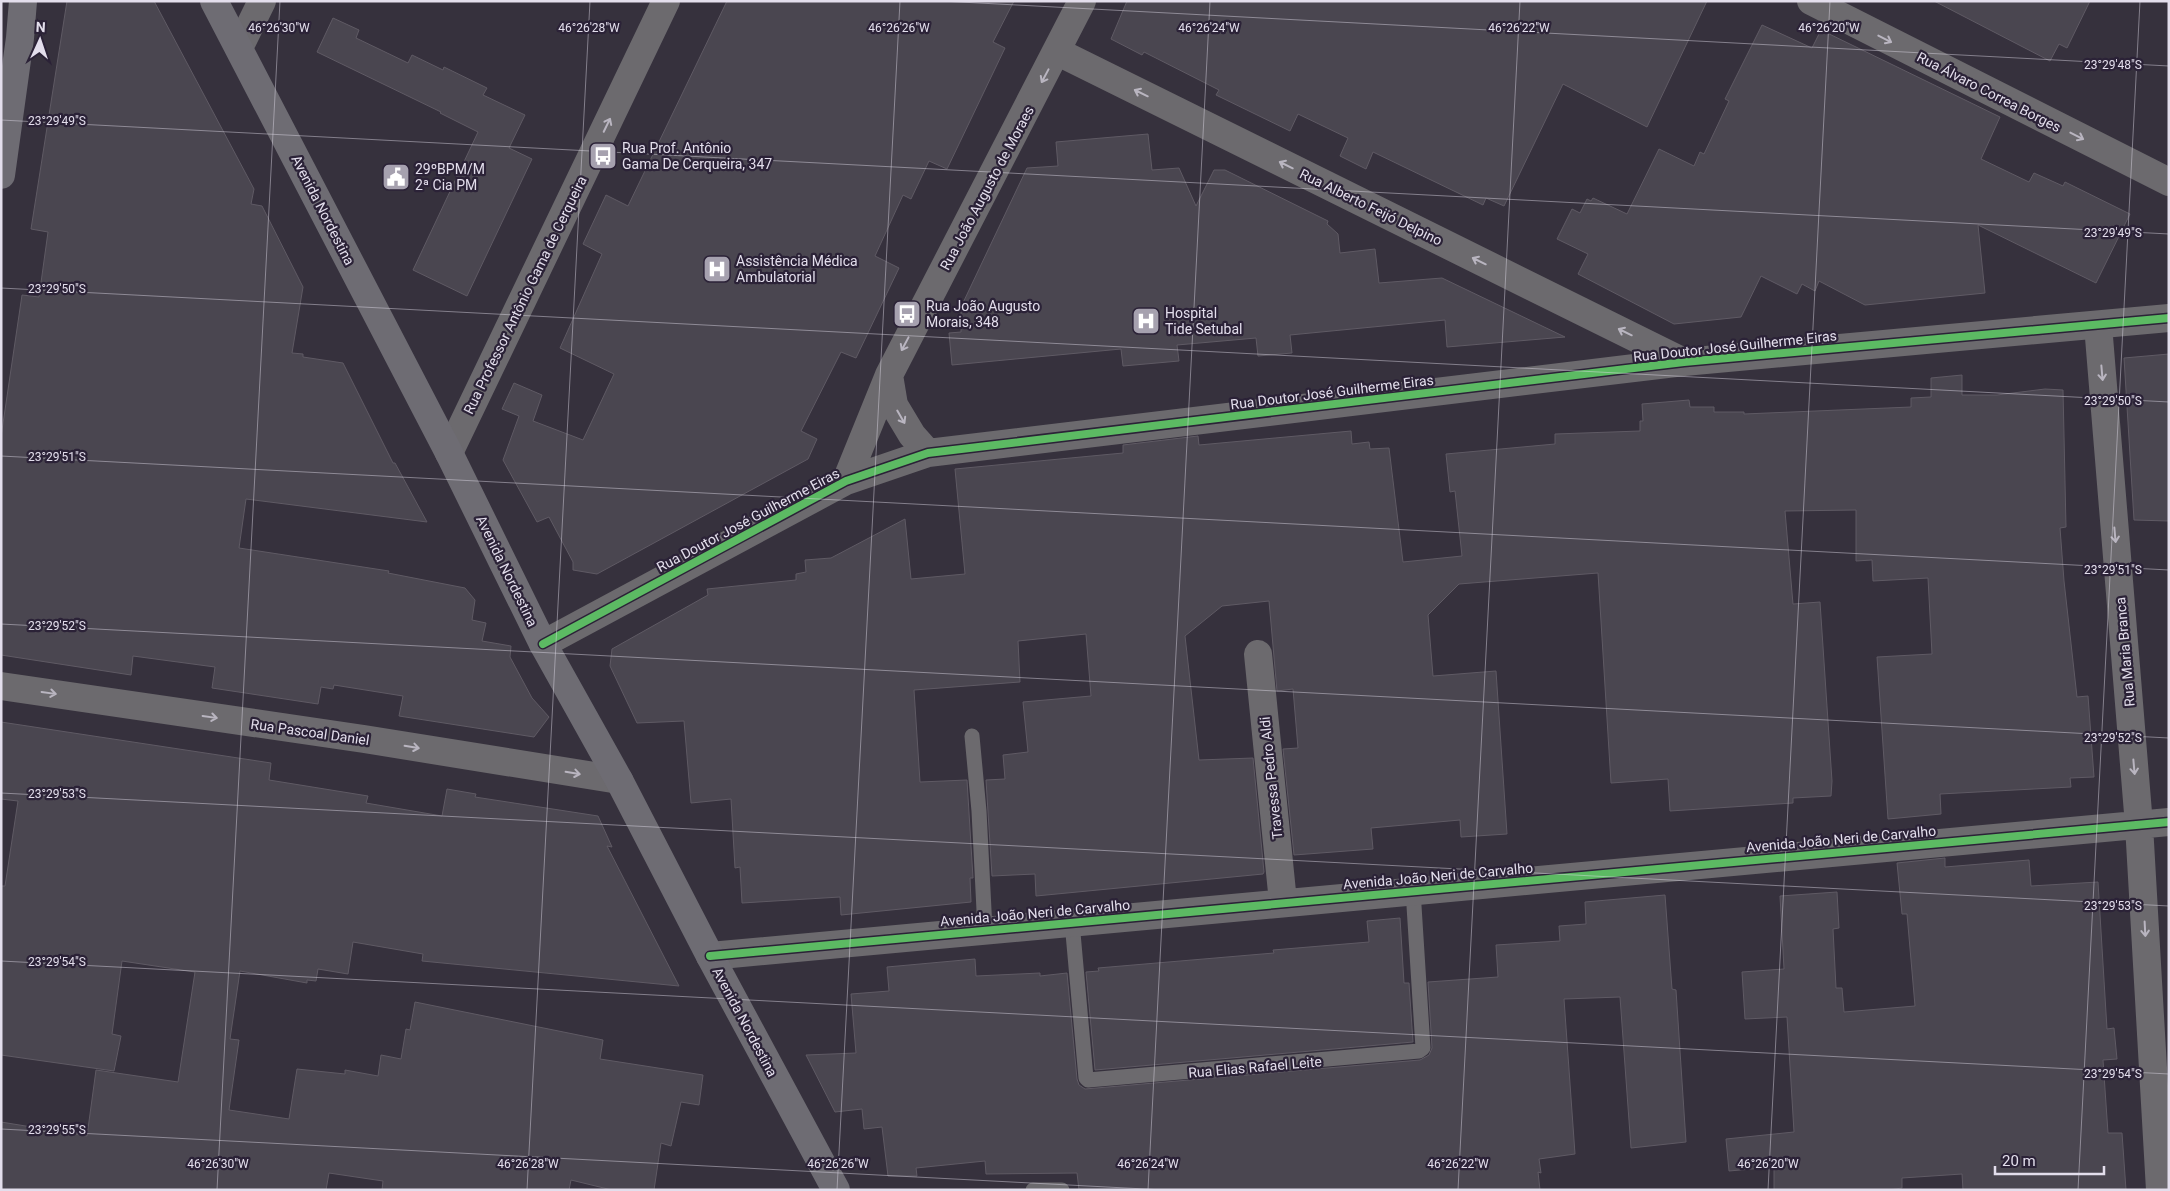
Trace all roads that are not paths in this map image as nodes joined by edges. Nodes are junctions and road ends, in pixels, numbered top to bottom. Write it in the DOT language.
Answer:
graph roads {
  1 [pos="23,1"];
  2 [pos="214,1"];
  3 [pos="262,1"];
  4 [pos="666,1"];
  5 [pos="1082,1"];
  6 [pos="1810,1"];
  7 [pos="239,48"];
  8 [pos="1058,52"];
  9 [pos="2165,173"];
  10 [pos="1,175"];
  11 [pos="2169,318"];
  12 [pos="2098,325"];
  13 [pos="1684,362"];
  14 [pos="889,375"];
  15 [pos="449,453"];
  16 [pos="928,453"];
  17 [pos="846,481"];
  18 [pos="543,644"];
  19 [pos="1258,654"];
  20 [pos="1,686"];
  21 [pos="972,736"];
  22 [pos="619,780"];
  23 [pos="2169,822"];
  24 [pos="2139,825"];
  25 [pos="1413,890"];
  26 [pos="1283,902"];
  27 [pos="1072,922"];
  28 [pos="985,930"];
  29 [pos="710,956"];
  30 [pos="836,1190"];
  31 [pos="1033,1190"];
  32 [pos="1062,1190"];
  33 [pos="2160,1190"];
  1 -- 10 [label="main road"];
  2 -- 7 [label="main road, Avenida Nordestina"];
  3 -- 7 [label="street"];
  15 -- 4 [label="street, Rua Professor Antônio Gama de Cerqueira, one-way"];
  5 -- 8 [label="street, Rua João Augusto de Moraes"];
  6 -- 9 [label="street, Rua Álvaro Correa Borges, one-way"];
  7 -- 15 [label="main road, Avenida Nordestina"];
  13 -- 8 [label="street, Rua Alberto Feijó Delpino, one-way"];
  8 -- 14 [label="street, Rua João Augusto de Moraes, one-way"];
  11 -- 12 [label="street, Rua Doutor José Guilherme Eiras"];
  12 -- 13 [label="street, Rua Doutor José Guilherme Eiras"];
  12 -- 24 [label="street, Rua Maria Branca, one-way"];
  13 -- 16 [label="street, Rua Doutor José Guilherme Eiras"];
  14 -- 16 [label="street, one-way"];
  14 -- 17 [label="street, Rua João Augusto de Moraes"];
  15 -- 18 [label="main road, Avenida Nordestina"];
  16 -- 17 [label="street, Rua Doutor José Guilherme Eiras"];
  17 -- 18 [label="street, Rua Doutor José Guilherme Eiras"];
  18 -- 22 [label="main road, Avenida Nordestina"];
  19 -- 26 [label="street, Travessa Pedro Aldi"];
  20 -- 22 [label="street, Rua Pascoal Daniel, one-way"];
  21 -- 28 [label="lane"];
  22 -- 29 [label="main road, Avenida Nordestina"];
  23 -- 24 [label="street, Avenida João Neri de Carvalho"];
  24 -- 25 [label="street, Avenida João Neri de Carvalho"];
  24 -- 33 [label="street, Rua Maria Branca, one-way"];
  25 -- 26 [label="street, Avenida João Neri de Carvalho"];
  25 -- 27 [label="lane, Rua Elias Rafael Leite"];
  26 -- 27 [label="street, Avenida João Neri de Carvalho"];
  27 -- 28 [label="street, Avenida João Neri de Carvalho"];
  28 -- 29 [label="street, Avenida João Neri de Carvalho"];
  29 -- 30 [label="main road, Avenida Nordestina"];
  31 -- 32 [label="lane"];
}
